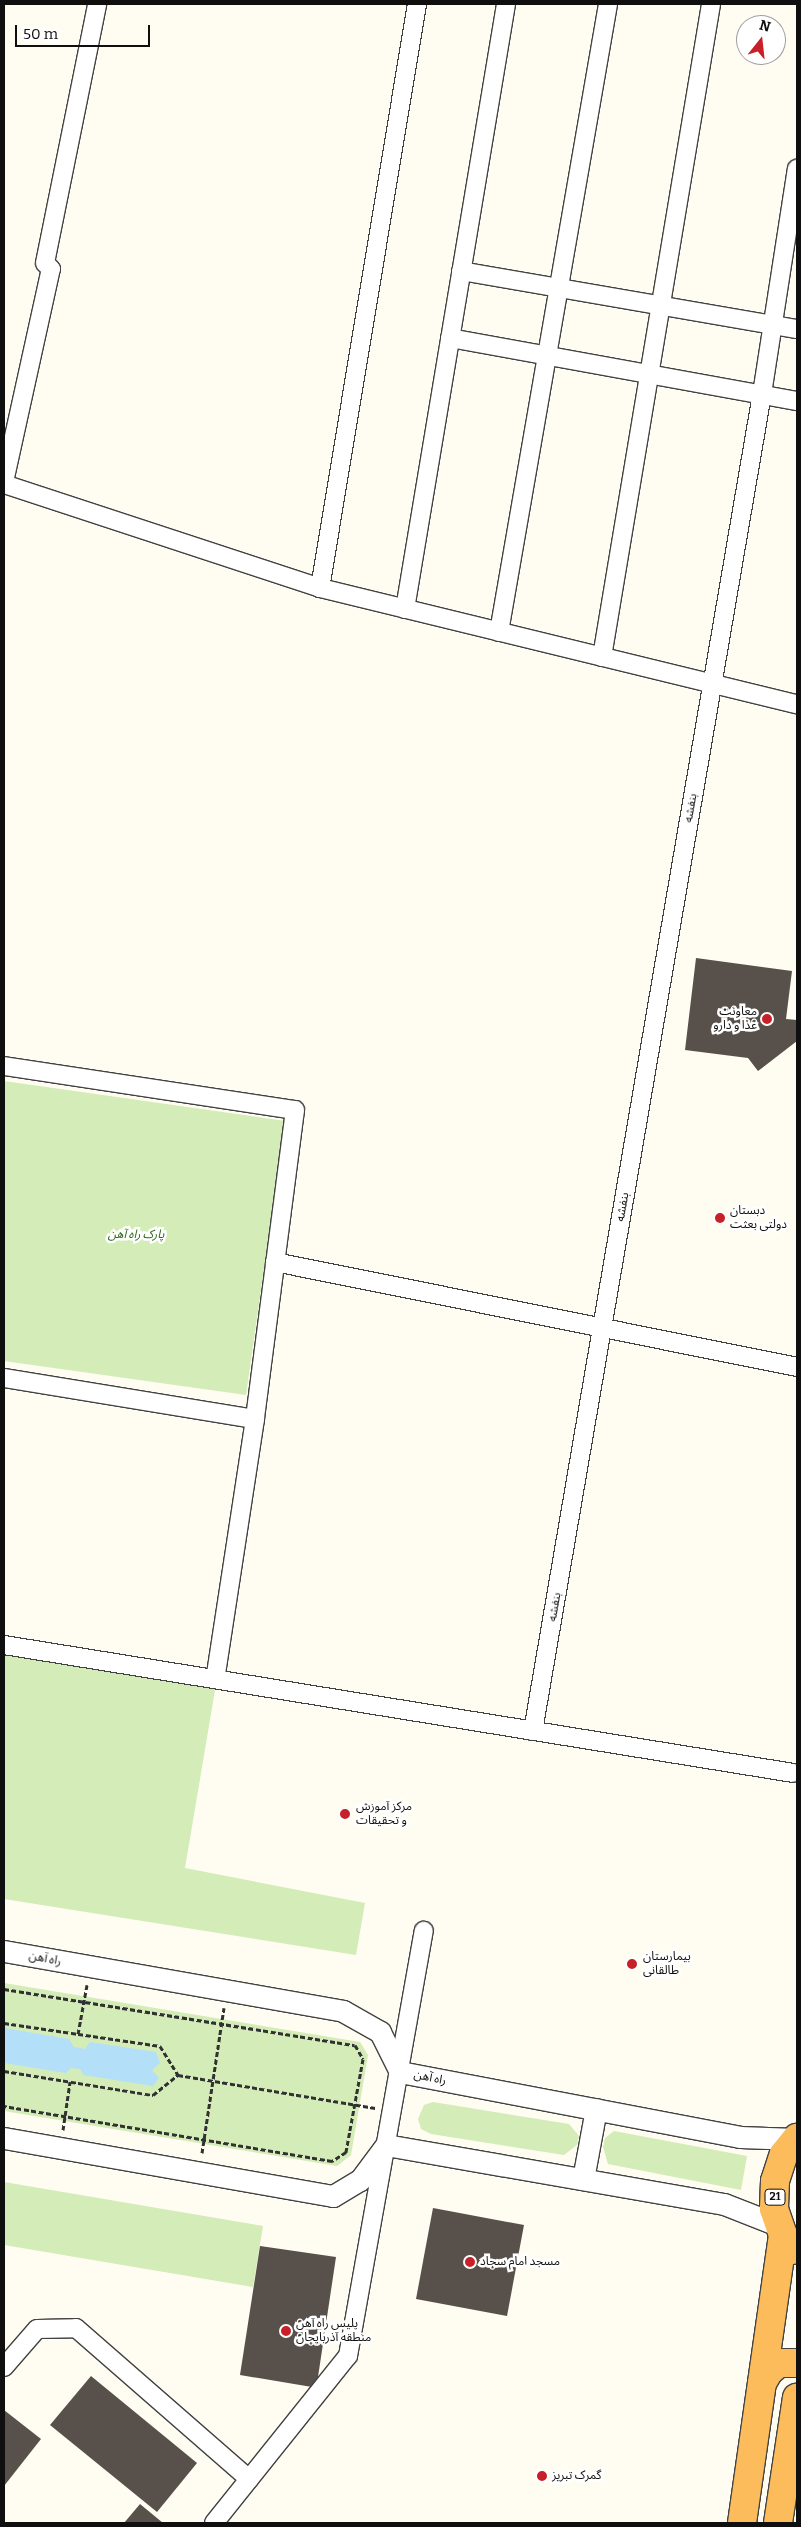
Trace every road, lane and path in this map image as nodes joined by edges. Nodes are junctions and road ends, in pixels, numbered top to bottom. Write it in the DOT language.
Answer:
graph roads {
  1 [pos="97,4"];
  2 [pos="417,4"];
  3 [pos="506,4"];
  4 [pos="608,4"];
  5 [pos="711,4"];
  6 [pos="797,169"];
  7 [pos="461,271"];
  8 [pos="561,288"];
  9 [pos="660,305"];
  10 [pos="772,325"];
  11 [pos="797,329"];
  12 [pos="450,338"];
  13 [pos="547,356"];
  14 [pos="649,373"];
  15 [pos="762,394"];
  16 [pos="797,400"];
  17 [pos="4,483"];
  18 [pos="320,588"];
  19 [pos="405,609"];
  20 [pos="499,632"];
  21 [pos="602,657"];
  22 [pos="712,684"];
  23 [pos="797,704"];
  24 [pos="4,1066"];
  25 [pos="275,1262"];
  26 [pos="602,1328"];
  27 [pos="797,1367"];
  28 [pos="4,1378"];
  29 [pos="255,1418"];
  30 [pos="4,1645"];
  31 [pos="215,1679"];
  32 [pos="533,1731"];
  33 [pos="793,1773"];
  34 [pos="424,1931"];
  35 [pos="4,1951"];
  36 [pos="90,1967"];
  37 [pos="4,1989"];
  38 [pos="226,1990"];
  39 [pos="84,2002"];
  40 [pos="4,2023"];
  41 [pos="221,2024"];
  42 [pos="78,2034"];
  43 [pos="4,2071"];
  44 [pos="400,2072"];
  45 [pos="178,2075"];
  46 [pos="213,2081"];
  47 [pos="70,2082"];
  48 [pos="355,2104"];
  49 [pos="4,2106"];
  50 [pos="596,2109"];
  51 [pos="392,2111"];
  52 [pos="65,2116"];
  53 [pos="4,2138"];
  54 [pos="797,2138"];
  55 [pos="204,2139"];
  56 [pos="386,2145"];
  57 [pos="60,2148"];
  58 [pos="199,2172"];
  59 [pos="583,2178"];
  60 [pos="787,2239"];
  61 [pos="797,2363"];
  62 [pos="4,2367"];
  63 [pos="762,2383"];
  64 [pos="797,2397"];
  65 [pos="250,2479"];
  66 [pos="214,2523"];
  67 [pos="742,2523"];
  68 [pos="778,2523"];
  1 -- 17 [label="street"];
  2 -- 18 [label="street"];
  3 -- 7 [label="street"];
  4 -- 8 [label="street"];
  5 -- 9 [label="street"];
  6 -- 10 [label="street, بنفشه"];
  7 -- 8 [label="street"];
  7 -- 12 [label="street"];
  8 -- 9 [label="street"];
  8 -- 13 [label="street"];
  9 -- 10 [label="street"];
  9 -- 14 [label="street"];
  10 -- 11 [label="street"];
  10 -- 15 [label="street, بنفشه"];
  12 -- 13 [label="street"];
  12 -- 19 [label="street"];
  13 -- 14 [label="street"];
  13 -- 20 [label="street"];
  14 -- 15 [label="street"];
  14 -- 21 [label="street"];
  15 -- 16 [label="street"];
  15 -- 22 [label="street, بنفشه"];
  17 -- 18 [label="street"];
  18 -- 19 [label="street"];
  19 -- 20 [label="street"];
  20 -- 21 [label="street"];
  21 -- 22 [label="street"];
  22 -- 23 [label="street"];
  22 -- 26 [label="street, بنفشه"];
  24 -- 25 [label="street"];
  25 -- 26 [label="street"];
  25 -- 29 [label="street"];
  26 -- 27 [label="street"];
  26 -- 32 [label="street, بنفشه"];
  28 -- 29 [label="street"];
  29 -- 31 [label="street"];
  30 -- 31 [label="street"];
  31 -- 32 [label="street"];
  32 -- 33 [label="street"];
  34 -- 44 [label="street"];
  35 -- 36 [label="street, راه آهن"];
  36 -- 38 [label="street, راه آهن"];
  36 -- 39 [label="path"];
  37 -- 39 [label="path"];
  38 -- 41 [label="path"];
  38 -- 44 [label="street, راه آهن"];
  39 -- 41 [label="path"];
  39 -- 42 [label="path"];
  40 -- 42 [label="path"];
  41 -- 46 [label="path"];
  41 -- 48 [label="path"];
  42 -- 45 [label="path"];
  43 -- 47 [label="path"];
  44 -- 50 [label="street, راه آهن"];
  44 -- 51 [label="street"];
  45 -- 46 [label="path"];
  45 -- 47 [label="path"];
  46 -- 48 [label="path"];
  46 -- 55 [label="path"];
  47 -- 52 [label="path"];
  48 -- 51 [label="path"];
  48 -- 55 [label="path"];
  49 -- 52 [label="path"];
  50 -- 54 [label="street, راه آهن"];
  50 -- 59 [label="street"];
  51 -- 56 [label="street"];
  52 -- 55 [label="path"];
  52 -- 57 [label="path"];
  53 -- 57 [label="street"];
  54 -- 60 [label="highway, 21"];
  55 -- 58 [label="path"];
  56 -- 58 [label="street"];
  56 -- 59 [label="street"];
  56 -- 65 [label="street"];
  57 -- 58 [label="street"];
  59 -- 60 [label="street"];
  60 -- 63 [label="highway"];
  61 -- 63 [label="highway"];
  62 -- 65 [label="street"];
  63 -- 67 [label="highway"];
  64 -- 68 [label="highway"];
  65 -- 66 [label="street"];
}
